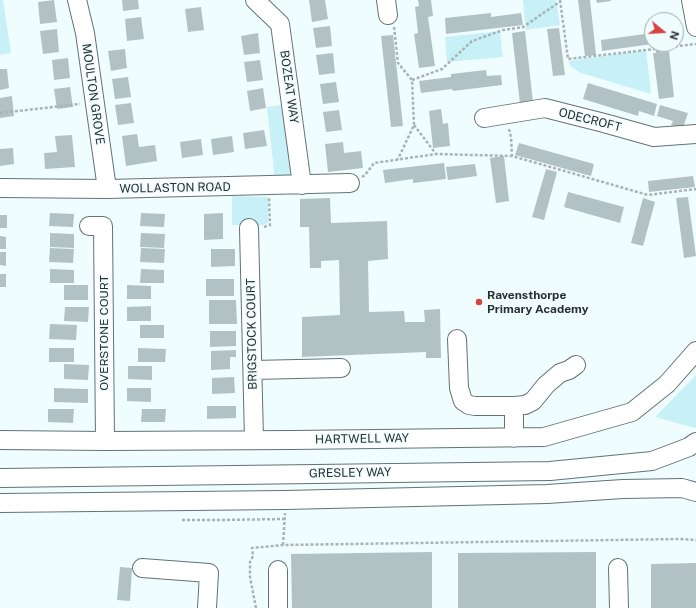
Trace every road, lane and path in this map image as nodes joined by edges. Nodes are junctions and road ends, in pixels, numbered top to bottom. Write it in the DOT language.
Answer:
graph roads {
  1 [pos="77,0"];
  2 [pos="255,0"];
  3 [pos="560,0"];
  4 [pos="691,0"];
  5 [pos="387,7"];
  6 [pos="696,27"];
  7 [pos="696,44"];
  8 [pos="684,45"];
  9 [pos="644,50"];
  10 [pos="412,80"];
  11 [pos="94,102"];
  12 [pos="0,113"];
  13 [pos="505,115"];
  14 [pos="484,118"];
  15 [pos="414,125"];
  16 [pos="696,134"];
  17 [pos="436,154"];
  18 [pos="512,156"];
  19 [pos="398,160"];
  20 [pos="350,183"];
  21 [pos="302,185"];
  22 [pos="269,186"];
  23 [pos="0,188"];
  24 [pos="107,189"];
  25 [pos="696,189"];
  26 [pos="104,226"];
  27 [pos="250,228"];
  28 [pos="457,340"];
  29 [pos="696,351"];
  30 [pos="576,365"];
  31 [pos="341,368"];
  32 [pos="253,370"];
  33 [pos="514,406"];
  34 [pos="514,438"];
  35 [pos="0,440"];
  36 [pos="254,440"];
  37 [pos="105,441"];
  38 [pos="696,442"];
  39 [pos="0,478"];
  40 [pos="696,492"];
  41 [pos="0,503"];
  42 [pos="182,520"];
  43 [pos="696,540"];
  44 [pos="283,545"];
  45 [pos="142,568"];
  46 [pos="618,568"];
  47 [pos="278,570"];
  48 [pos="207,608"];
  49 [pos="256,608"];
  50 [pos="278,608"];
  51 [pos="619,608"];
  1 -- 11 [label="street, MOULTON GROVE"];
  2 -- 21 [label="street, BOZEAT WAY"];
  3 -- 9 [label="path"];
  3 -- 10 [label="path"];
  4 -- 6 [label="street"];
  5 -- 10 [label="path"];
  7 -- 8 [label="path"];
  10 -- 15 [label="path"];
  11 -- 12 [label="path"];
  11 -- 24 [label="street, MOULTON GROVE"];
  13 -- 14 [label="street, ODECROFT"];
  13 -- 16 [label="street, ODECROFT"];
  13 -- 18 [label="path"];
  15 -- 17 [label="path"];
  15 -- 19 [label="path"];
  17 -- 18 [label="path"];
  17 -- 19 [label="path"];
  18 -- 25 [label="path"];
  19 -- 20 [label="path"];
  20 -- 21 [label="street, WOLLASTON ROAD"];
  21 -- 22 [label="street, WOLLASTON ROAD"];
  22 -- 24 [label="street, WOLLASTON ROAD"];
  22 -- 27 [label="path"];
  23 -- 24 [label="street, WOLLASTON ROAD"];
  26 -- 37 [label="street, OVERSTONE COURT"];
  27 -- 32 [label="street, BRIGSTOCK COURT"];
  28 -- 33 [label="street"];
  29 -- 34 [label="street, HARTWELL WAY"];
  30 -- 33 [label="street"];
  31 -- 32 [label="street"];
  32 -- 36 [label="street, BRIGSTOCK COURT"];
  33 -- 34 [label="street"];
  34 -- 36 [label="street, HARTWELL WAY"];
  35 -- 37 [label="street, HARTWELL WAY"];
  36 -- 37 [label="street, HARTWELL WAY"];
  38 -- 39 [label="street, GRESLEY WAY"];
  40 -- 41 [label="street"];
  42 -- 44 [label="path"];
  43 -- 44 [label="path"];
  44 -- 49 [label="path"];
  45 -- 48 [label="street"];
  46 -- 51 [label="street"];
  47 -- 50 [label="street"];
}
